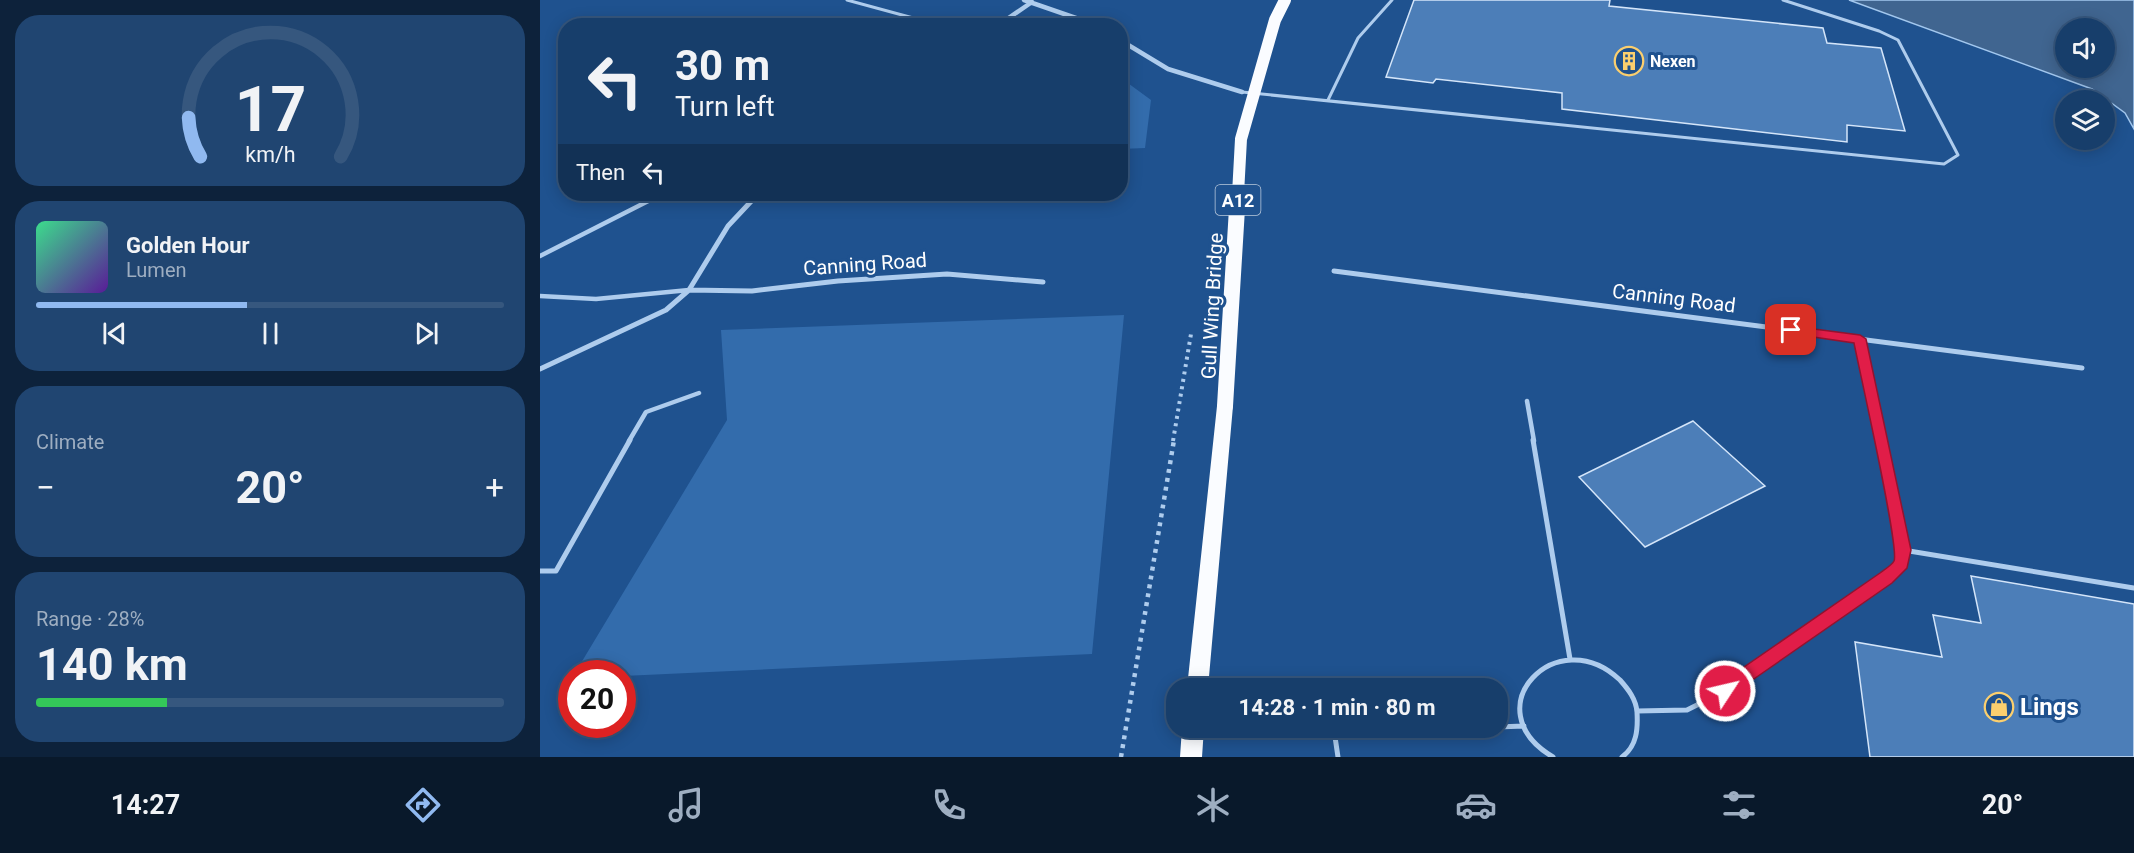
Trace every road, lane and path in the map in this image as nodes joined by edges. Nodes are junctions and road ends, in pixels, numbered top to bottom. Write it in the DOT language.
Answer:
graph roads {
  1 [pos="846,0"];
  2 [pos="1024,0"];
  3 [pos="1285,0"];
  4 [pos="1392,0"];
  5 [pos="1783,0"];
  6 [pos="1032,2"];
  7 [pos="910,18"];
  8 [pos="1009,18"];
  9 [pos="1077,18"];
  10 [pos="1128,45"];
  11 [pos="1242,92"];
  12 [pos="1328,99"];
  13 [pos="648,201"];
  14 [pos="749,201"];
  15 [pos="540,256"];
  16 [pos="1334,271"];
  17 [pos="1043,282"];
  18 [pos="689,290"];
  19 [pos="540,296"];
  20 [pos="1191,334"];
  21 [pos="1860,339"];
  22 [pos="2082,368"];
  23 [pos="540,369"];
  24 [pos="699,393"];
  25 [pos="1527,401"];
  26 [pos="1903,550"];
  27 [pos="540,572"];
  28 [pos="2134,588"];
  29 [pos="1570,660"];
  30 [pos="1198,678"];
  31 [pos="1637,711"];
  32 [pos="1524,726"];
  33 [pos="1508,727"];
  34 [pos="1192,738"];
  35 [pos="1335,738"];
  36 [pos="1121,757"];
  37 [pos="1191,757"];
  38 [pos="1338,757"];
  39 [pos="1552,757"];
  40 [pos="1622,757"];
  1 -- 7 [label="lane"];
  2 -- 6 [label="street"];
  3 -- 30 [label="highway, Gull Wing Bridge / A12, bridge"];
  4 -- 12 [label="lane"];
  5 -- 12 [label="lane"];
  6 -- 8 [label="street"];
  6 -- 9 [label="street"];
  10 -- 11 [label="street"];
  11 -- 12 [label="lane"];
  13 -- 15 [label="lane"];
  14 -- 18 [label="street"];
  16 -- 21 [label="street, Canning Road"];
  17 -- 18 [label="street, Canning Road"];
  18 -- 19 [label="lane"];
  18 -- 23 [label="street"];
  20 -- 36 [label="path"];
  21 -- 22 [label="street, Canning Road"];
  21 -- 26 [label="lane"];
  24 -- 27 [label="lane"];
  25 -- 29 [label="lane"];
  26 -- 28 [label="lane"];
  26 -- 31 [label="lane"];
  29 -- 31 [label="lane"];
  29 -- 32 [label="lane"];
  31 -- 40 [label="lane"];
  32 -- 33 [label="lane"];
  32 -- 39 [label="lane"];
  34 -- 37 [label="highway"];
  35 -- 38 [label="lane"];
}
